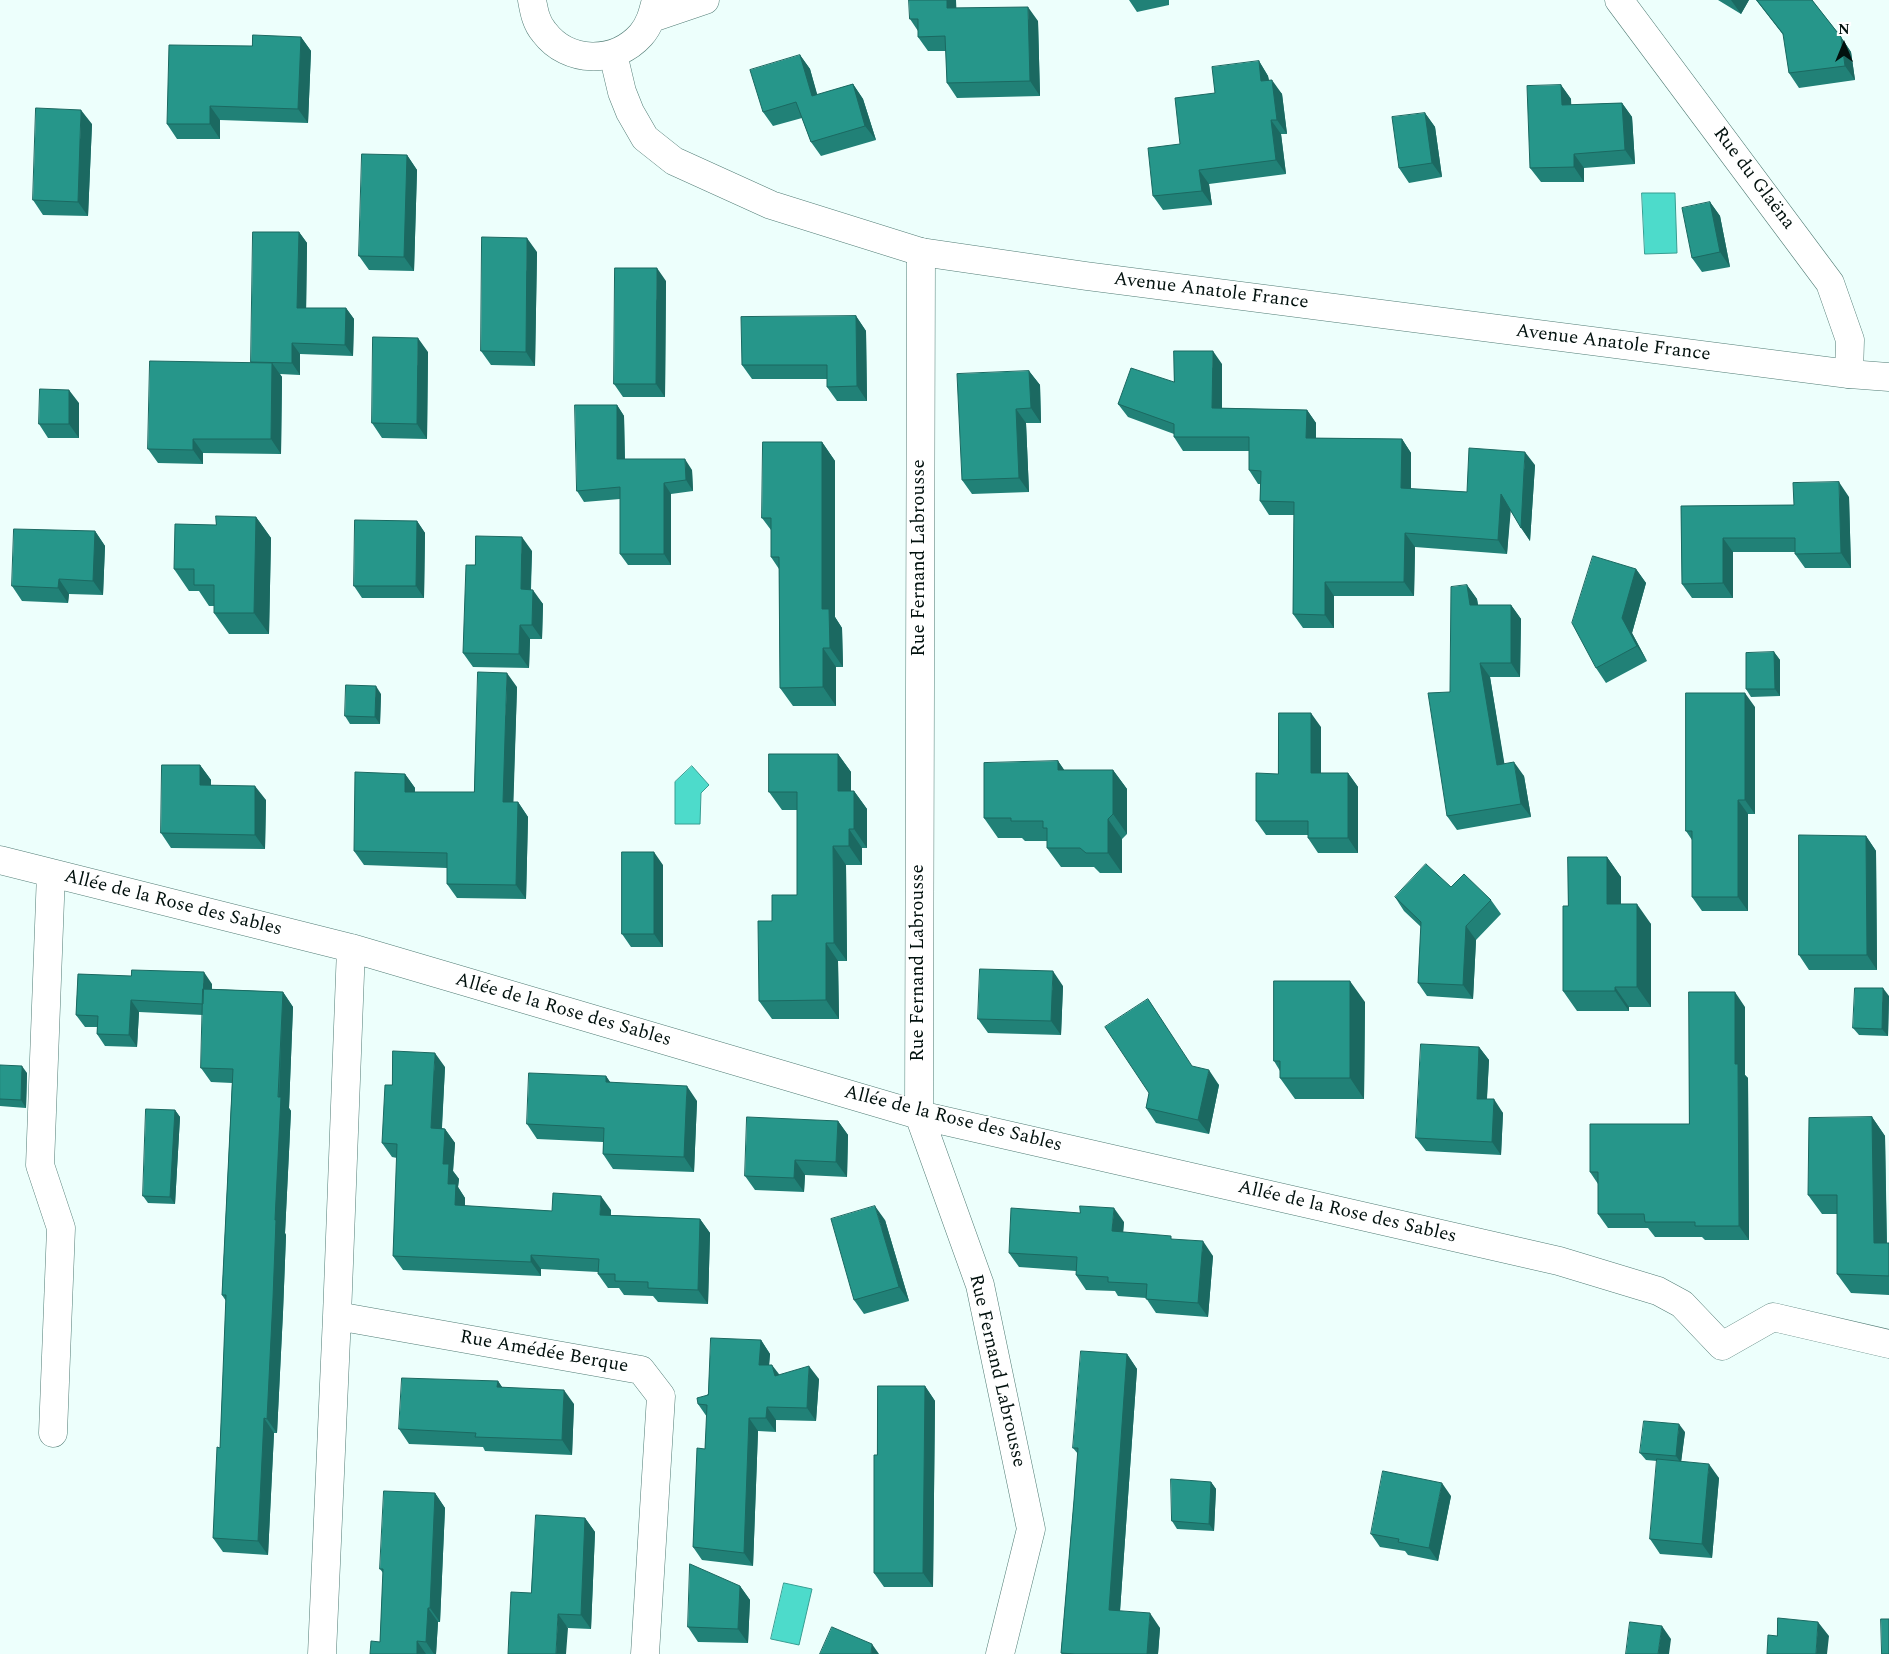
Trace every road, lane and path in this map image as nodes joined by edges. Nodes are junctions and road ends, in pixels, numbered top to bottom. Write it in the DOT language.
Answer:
graph roads {
  1 [pos="532,0"];
  2 [pos="705,0"];
  3 [pos="1619,0"];
  4 [pos="654,9"];
  5 [pos="613,54"];
  6 [pos="922,252"];
  7 [pos="1849,374"];
  8 [pos="1889,377"];
  9 [pos="0,860"];
  10 [pos="51,873"];
  11 [pos="351,948"];
  12 [pos="919,1115"];
  13 [pos="337,1316"];
  14 [pos="1889,1344"];
  15 [pos="52,1434"];
  16 [pos="322,1654"];
  17 [pos="645,1654"];
  18 [pos="1000,1654"];
  1 -- 5 [label="street"];
  2 -- 4 [label="street"];
  3 -- 7 [label="street, Rue du Glaëna"];
  4 -- 5 [label="street"];
  5 -- 6 [label="street, Avenue Anatole France"];
  6 -- 7 [label="street, Avenue Anatole France"];
  6 -- 12 [label="street, Rue Fernand Labrousse"];
  7 -- 8 [label="street, Avenue Anatole France"];
  9 -- 10 [label="street, Allée de la Rose des Sables"];
  10 -- 11 [label="street, Allée de la Rose des Sables"];
  10 -- 15 [label="street"];
  11 -- 12 [label="street, Allée de la Rose des Sables"];
  11 -- 13 [label="street"];
  12 -- 14 [label="street, Allée de la Rose des Sables"];
  12 -- 18 [label="street, Rue Fernand Labrousse"];
  13 -- 16 [label="street"];
  13 -- 17 [label="street, Rue Amédée Berque"];
}
